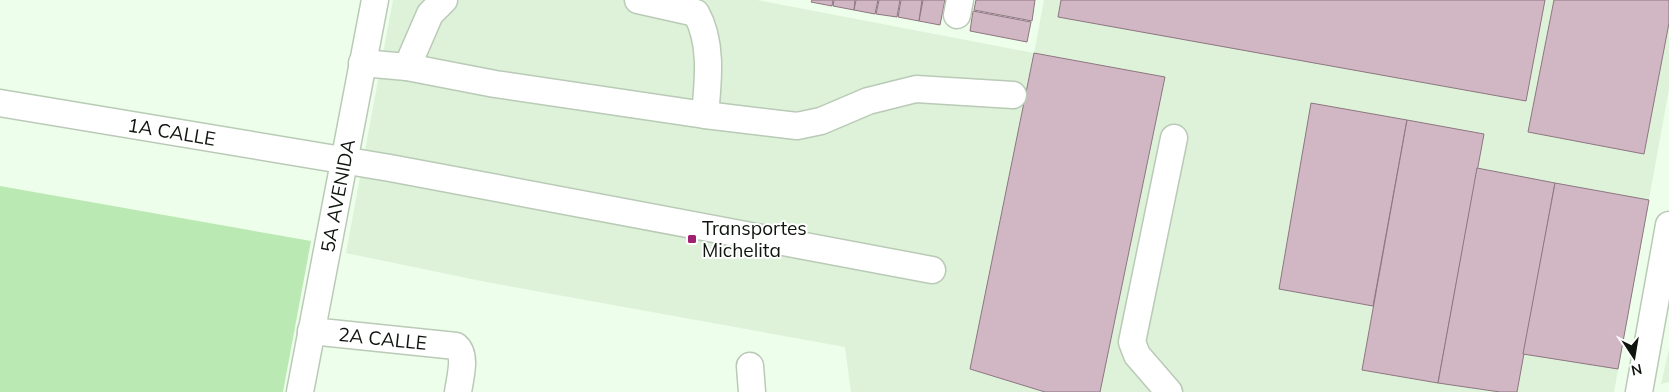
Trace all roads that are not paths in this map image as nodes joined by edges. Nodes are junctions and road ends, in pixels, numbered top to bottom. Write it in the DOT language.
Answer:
graph roads {
  1 [pos="444,0"];
  2 [pos="638,0"];
  3 [pos="371,1"];
  4 [pos="362,63"];
  5 [pos="406,67"];
  6 [pos="1013,95"];
  7 [pos="0,103"];
  8 [pos="705,115"];
  9 [pos="1174,138"];
  10 [pos="343,162"];
  11 [pos="1669,225"];
  12 [pos="932,270"];
  13 [pos="311,331"];
  14 [pos="750,366"];
  15 [pos="300,392"];
  16 [pos="458,392"];
  17 [pos="752,392"];
  18 [pos="1168,392"];
  19 [pos="1639,392"];
  1 -- 5 [label="street"];
  2 -- 8 [label="street"];
  3 -- 4 [label="street, 5A AVENIDA"];
  4 -- 5 [label="street"];
  4 -- 10 [label="street, 5A AVENIDA"];
  5 -- 8 [label="street"];
  6 -- 8 [label="street"];
  7 -- 10 [label="street, 1A CALLE"];
  9 -- 18 [label="street"];
  10 -- 12 [label="street, 1A CALLE"];
  10 -- 13 [label="street, 5A AVENIDA"];
  11 -- 19 [label="street"];
  13 -- 15 [label="street, 5A AVENIDA"];
  13 -- 16 [label="street, 2A CALLE"];
  14 -- 17 [label="street"];
}
